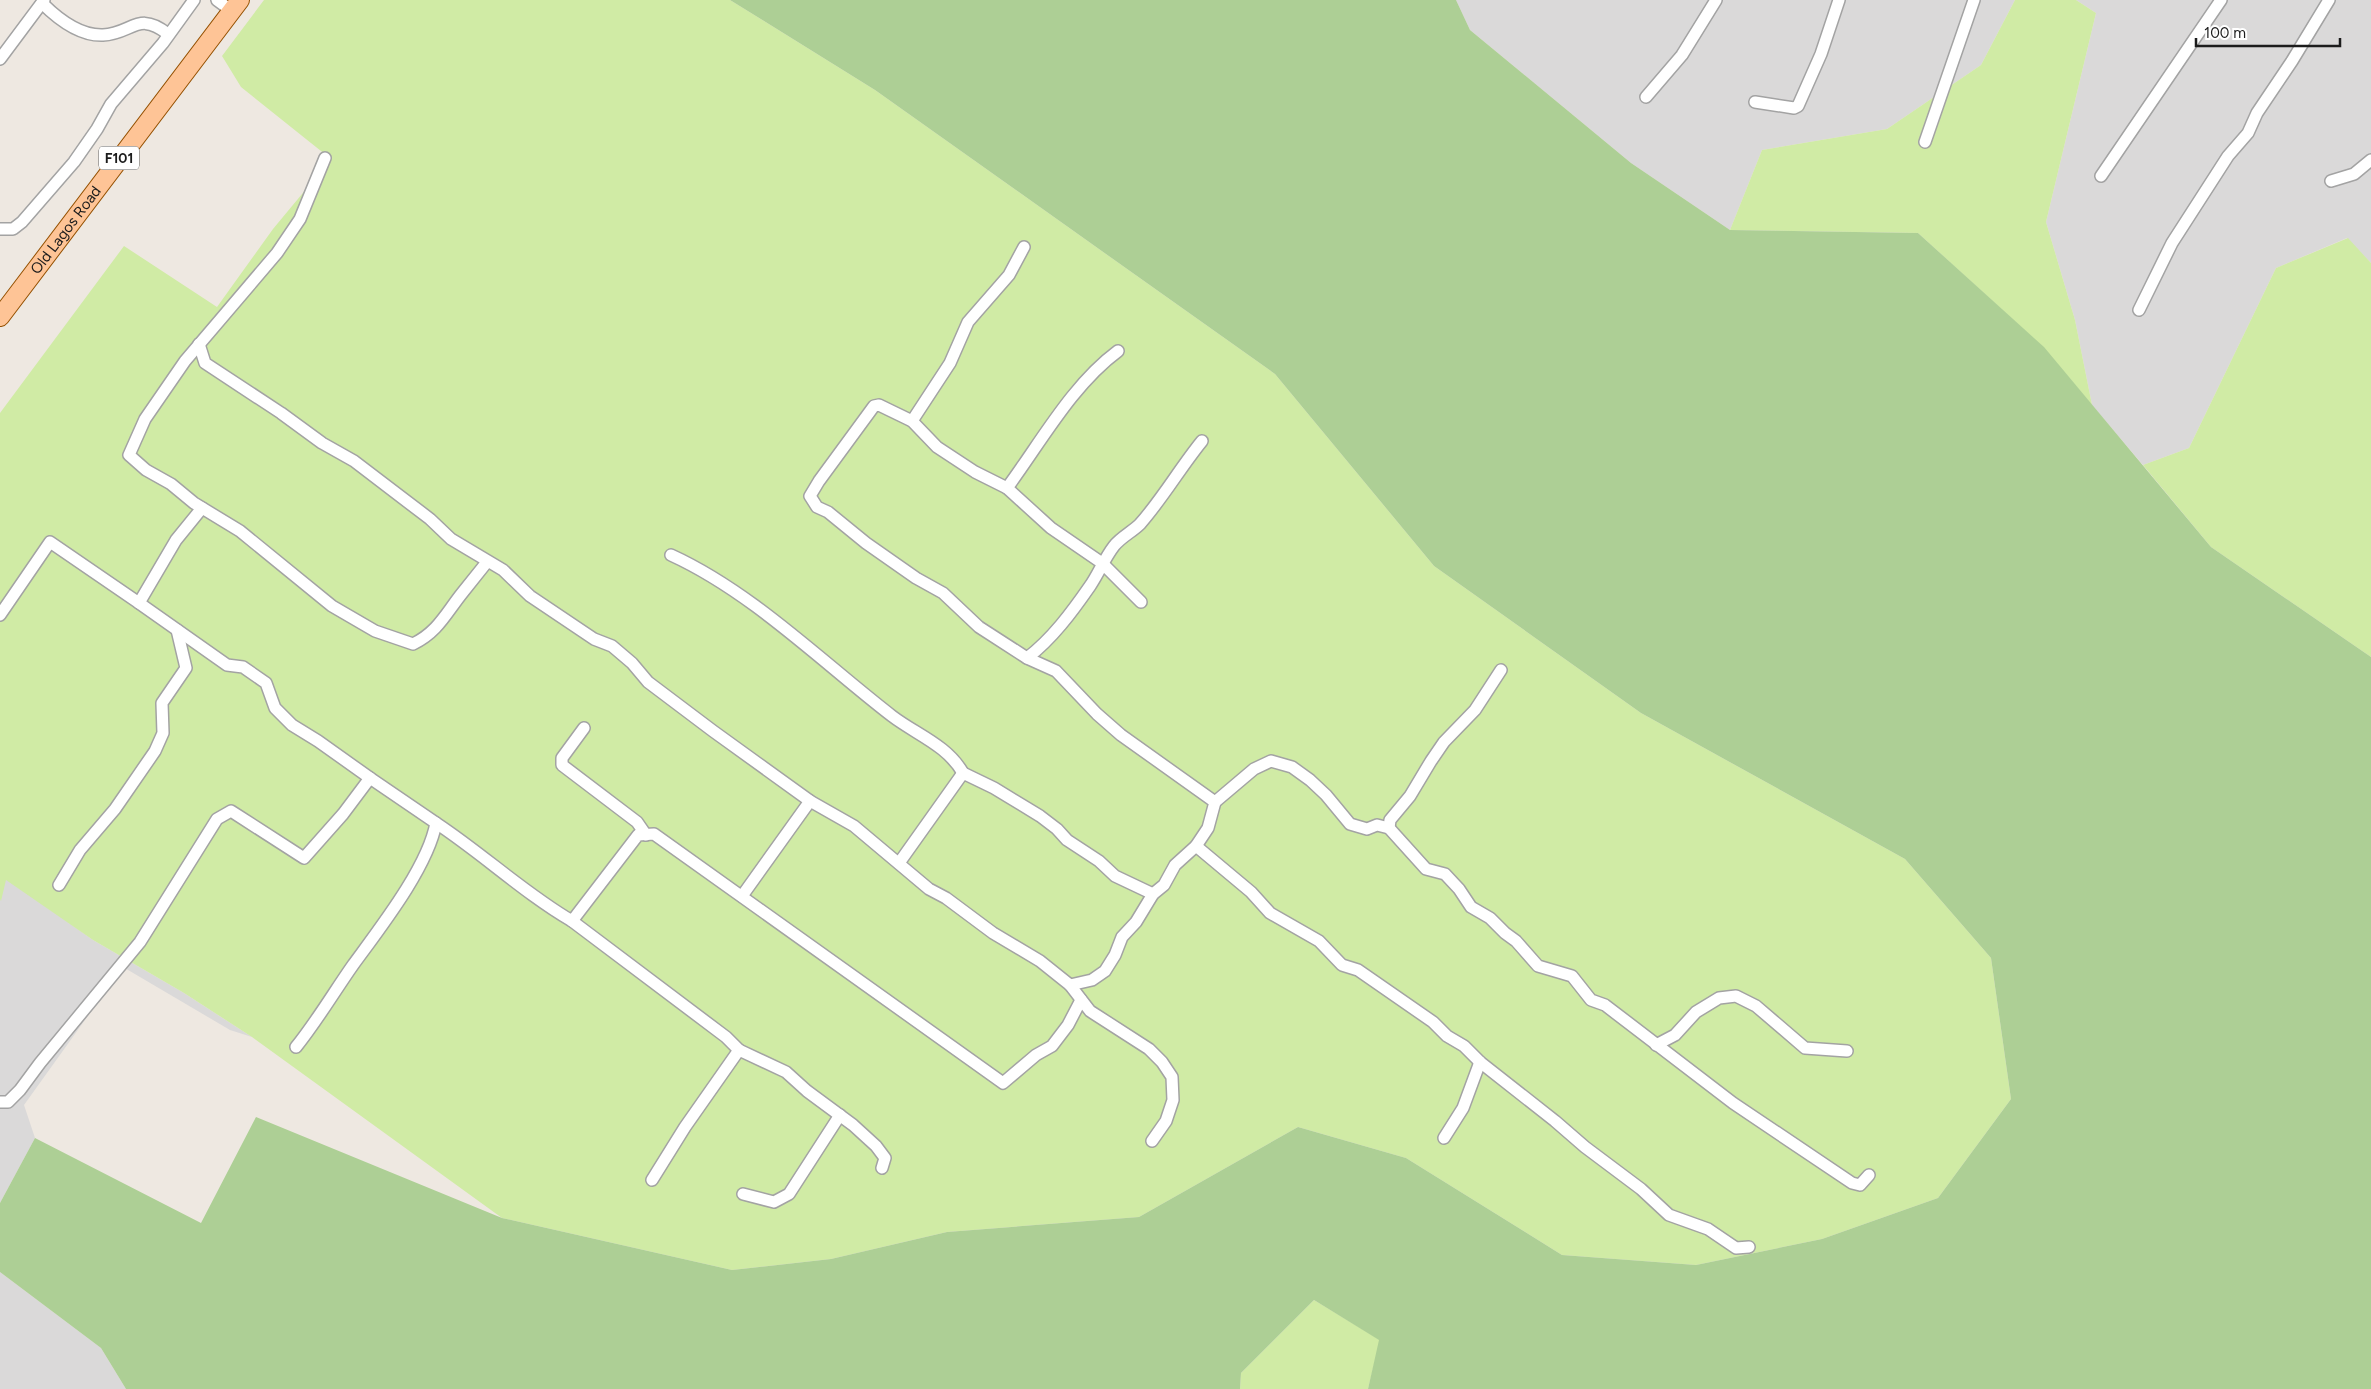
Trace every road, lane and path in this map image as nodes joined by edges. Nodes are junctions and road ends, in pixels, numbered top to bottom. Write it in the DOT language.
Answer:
graph roads {
  1 [pos="194,0"];
  2 [pos="217,0"];
  3 [pos="1716,0"];
  4 [pos="1839,0"];
  5 [pos="1974,0"];
  6 [pos="2221,0"];
  7 [pos="2328,0"];
  8 [pos="43,2"];
  9 [pos="236,5"];
  10 [pos="168,34"];
  11 [pos="0,59"];
  12 [pos="1646,97"];
  13 [pos="1755,102"];
  14 [pos="1925,142"];
  15 [pos="325,158"];
  16 [pos="2371,160"];
  17 [pos="2101,176"];
  18 [pos="2331,181"];
  19 [pos="0,229"];
  20 [pos="1024,247"];
  21 [pos="2139,310"];
  22 [pos="0,317"];
  23 [pos="199,344"];
  24 [pos="1118,351"];
  25 [pos="912,421"];
  26 [pos="1202,441"];
  27 [pos="1007,488"];
  28 [pos="202,508"];
  29 [pos="671,555"];
  30 [pos="487,562"];
  31 [pos="1102,563"];
  32 [pos="1141,602"];
  33 [pos="139,603"];
  34 [pos="0,615"];
  35 [pos="177,630"];
  36 [pos="1026,658"];
  37 [pos="1501,670"];
  38 [pos="584,728"];
  39 [pos="963,773"];
  40 [pos="370,778"];
  41 [pos="810,801"];
  42 [pos="1215,802"];
  43 [pos="436,823"];
  44 [pos="1389,828"];
  45 [pos="646,835"];
  46 [pos="1196,846"];
  47 [pos="899,863"];
  48 [pos="59,885"];
  49 [pos="1153,894"];
  50 [pos="742,896"];
  51 [pos="572,922"];
  52 [pos="1070,985"];
  53 [pos="1082,1000"];
  54 [pos="1656,1045"];
  55 [pos="296,1047"];
  56 [pos="739,1050"];
  57 [pos="1847,1051"];
  58 [pos="1480,1062"];
  59 [pos="0,1102"];
  60 [pos="840,1115"];
  61 [pos="1444,1138"];
  62 [pos="1152,1141"];
  63 [pos="882,1168"];
  64 [pos="1868,1175"];
  65 [pos="652,1180"];
  66 [pos="743,1194"];
  67 [pos="1749,1247"];
  1 -- 10 [label="street"];
  2 -- 9 [label="street"];
  3 -- 12 [label="street"];
  4 -- 13 [label="street"];
  5 -- 14 [label="street"];
  6 -- 17 [label="street"];
  7 -- 21 [label="street"];
  8 -- 10 [label="street"];
  8 -- 11 [label="street"];
  9 -- 22 [label="main road, Old Lagos Road / F101"];
  10 -- 19 [label="street"];
  15 -- 23 [label="street"];
  16 -- 18 [label="street"];
  20 -- 25 [label="street"];
  23 -- 28 [label="street"];
  23 -- 30 [label="street"];
  24 -- 27 [label="street"];
  25 -- 27 [label="street"];
  25 -- 36 [label="street"];
  26 -- 31 [label="street"];
  27 -- 31 [label="street"];
  28 -- 30 [label="street"];
  28 -- 33 [label="street"];
  29 -- 39 [label="street"];
  30 -- 41 [label="street"];
  31 -- 32 [label="street"];
  31 -- 36 [label="street"];
  33 -- 34 [label="street"];
  33 -- 35 [label="street"];
  35 -- 40 [label="street"];
  35 -- 48 [label="street"];
  36 -- 42 [label="street"];
  37 -- 44 [label="street"];
  38 -- 45 [label="street"];
  39 -- 47 [label="street"];
  39 -- 49 [label="street"];
  40 -- 43 [label="street"];
  40 -- 59 [label="street"];
  41 -- 47 [label="street"];
  41 -- 50 [label="street"];
  42 -- 44 [label="street"];
  42 -- 46 [label="street"];
  43 -- 51 [label="street"];
  43 -- 55 [label="street"];
  44 -- 54 [label="street"];
  45 -- 50 [label="street"];
  45 -- 51 [label="street"];
  46 -- 49 [label="street"];
  46 -- 58 [label="street"];
  47 -- 52 [label="street"];
  49 -- 52 [label="street"];
  50 -- 53 [label="street"];
  51 -- 56 [label="street"];
  52 -- 53 [label="street"];
  53 -- 62 [label="street"];
  54 -- 57 [label="street"];
  54 -- 64 [label="street"];
  56 -- 60 [label="street"];
  56 -- 65 [label="street"];
  58 -- 61 [label="street"];
  58 -- 67 [label="street"];
  60 -- 63 [label="street"];
  60 -- 66 [label="street"];
}
